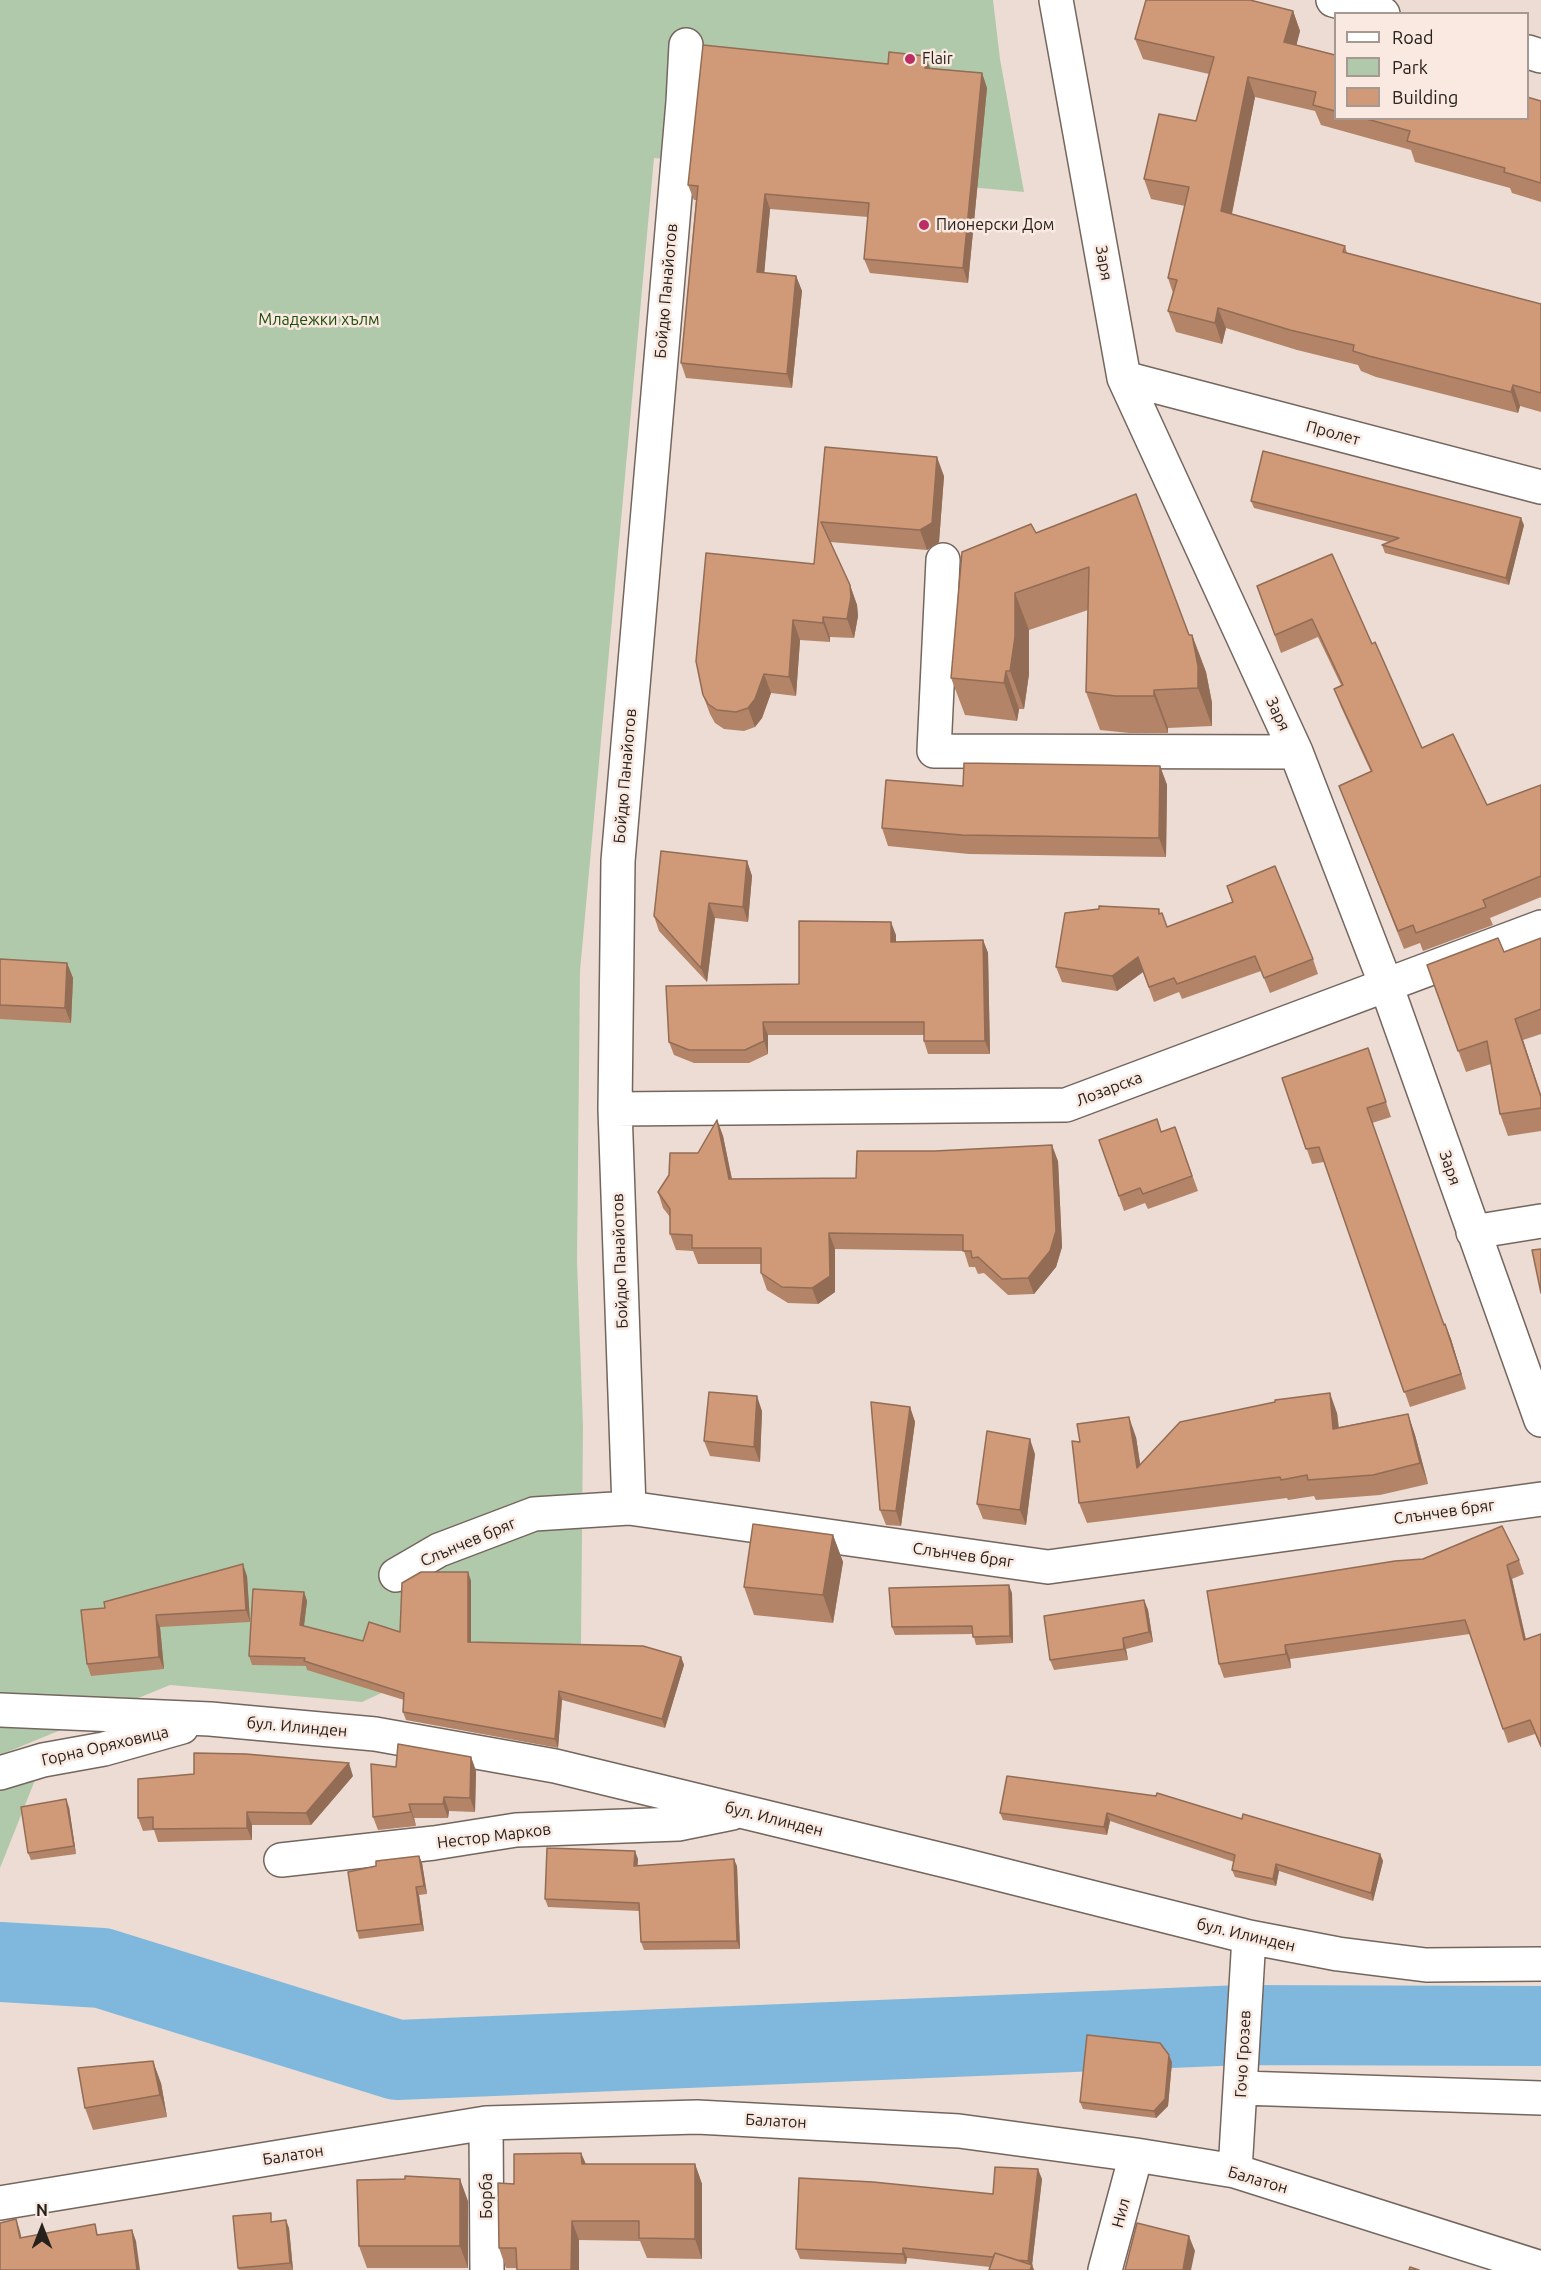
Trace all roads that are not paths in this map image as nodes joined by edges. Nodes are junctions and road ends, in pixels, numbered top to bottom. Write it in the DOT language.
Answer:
graph roads {
  1 [pos="1333,0"];
  2 [pos="1049,1"];
  3 [pos="1376,12"];
  4 [pos="686,45"];
  5 [pos="1124,378"];
  6 [pos="1541,487"];
  7 [pos="943,560"];
  8 [pos="1296,752"];
  9 [pos="1541,927"];
  10 [pos="1386,985"];
  11 [pos="615,1109"];
  12 [pos="1541,1221"];
  13 [pos="1473,1232"];
  14 [pos="1541,1420"];
  15 [pos="1541,1499"];
  16 [pos="629,1508"];
  17 [pos="396,1575"];
  18 [pos="0,1710"];
  19 [pos="210,1719"];
  20 [pos="0,1773"];
  21 [pos="743,1811"];
  22 [pos="281,1860"];
  23 [pos="1249,1937"];
  24 [pos="1541,1964"];
  25 [pos="1242,2088"];
  26 [pos="1541,2098"];
  27 [pos="486,2122"];
  28 [pos="1136,2155"];
  29 [pos="1236,2171"];
  30 [pos="0,2203"];
  31 [pos="1541,2268"];
  32 [pos="487,2270"];
  33 [pos="1106,2270"];
  1 -- 3 [label="street"];
  2 -- 5 [label="street, Заря"];
  4 -- 11 [label="street, Бойдю Панайотов"];
  5 -- 6 [label="street, Пролет"];
  5 -- 8 [label="street, Заря"];
  7 -- 8 [label="street"];
  8 -- 10 [label="street, Заря"];
  9 -- 10 [label="street, Лозарска"];
  10 -- 11 [label="street, Лозарска"];
  10 -- 13 [label="street, Заря"];
  11 -- 16 [label="street, Бойдю Панайотов"];
  12 -- 13 [label="street"];
  13 -- 14 [label="street, Заря"];
  15 -- 16 [label="street, Слънчев бряг"];
  16 -- 17 [label="street, Слънчев бряг"];
  18 -- 19 [label="street, бул. Илинден"];
  19 -- 20 [label="street, Горна Оряховица"];
  19 -- 21 [label="street, бул. Илинден"];
  21 -- 22 [label="street, Нестор Марков"];
  21 -- 23 [label="street, бул. Илинден"];
  23 -- 24 [label="street, бул. Илинден"];
  23 -- 25 [label="street, Гочо Грозев"];
  25 -- 26 [label="street"];
  25 -- 29 [label="street, Гочо Грозев"];
  27 -- 28 [label="street, Балатон"];
  27 -- 30 [label="street, Балатон"];
  27 -- 32 [label="street, Борба"];
  28 -- 29 [label="street, Балатон"];
  28 -- 33 [label="street, Нил"];
  29 -- 31 [label="street, Балатон"];
}
